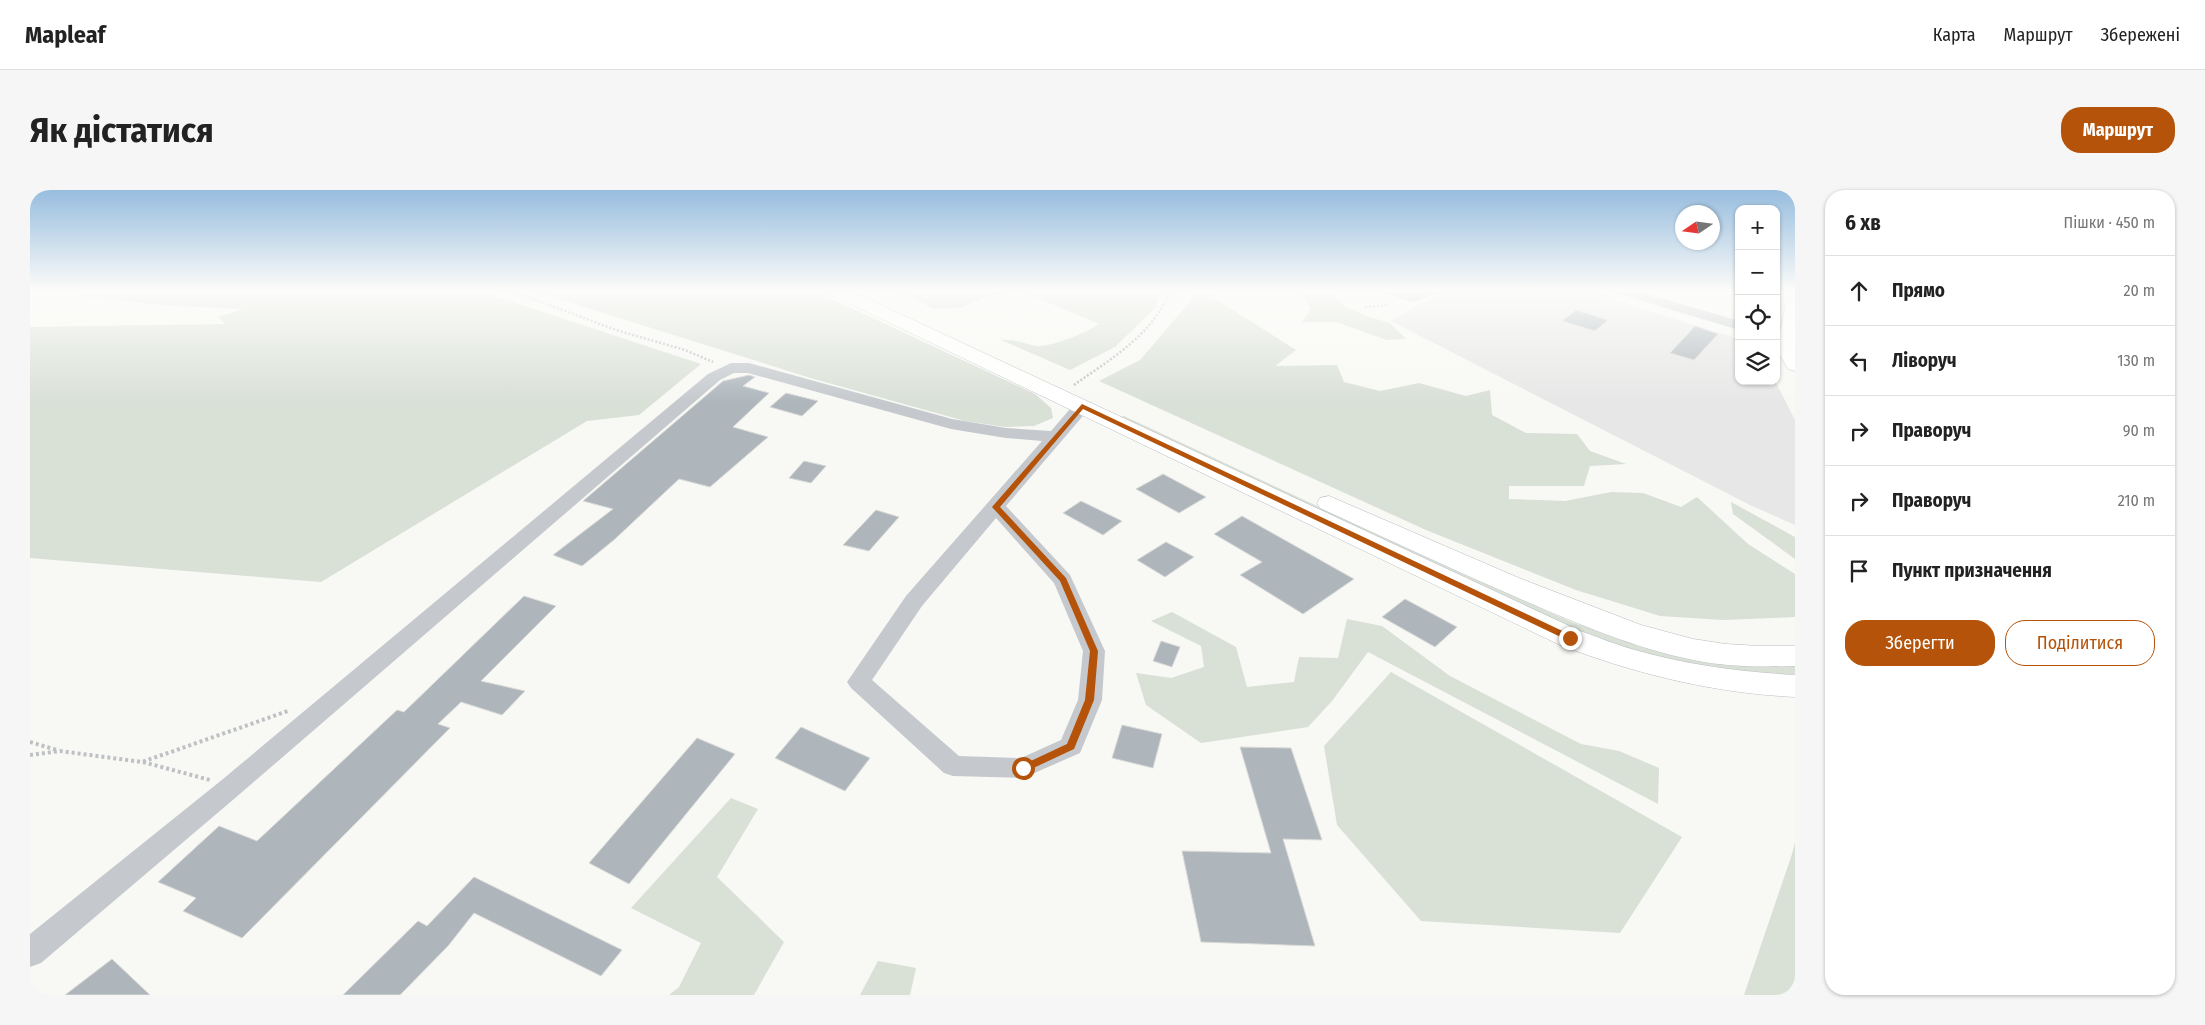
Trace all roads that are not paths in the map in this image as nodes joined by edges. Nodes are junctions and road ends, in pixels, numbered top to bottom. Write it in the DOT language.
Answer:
graph roads {
  1 [pos="924,329"];
  2 [pos="944,329"];
  3 [pos="1788,339"];
  4 [pos="1795,365"];
  5 [pos="1078,396"];
  6 [pos="1056,437"];
  7 [pos="996,507"];
  8 [pos="1795,656"];
  9 [pos="1795,686"];
  10 [pos="30,953"];
  1 -- 5 [label="main road"];
  2 -- 5 [label="main road"];
  3 -- 4 [label="main road"];
  5 -- 6 [label="street"];
  5 -- 8 [label="main road"];
  5 -- 9 [label="main road"];
  6 -- 7 [label="street"];
  6 -- 10 [label="street"];
  7 -- 7 [label="street"];
}
